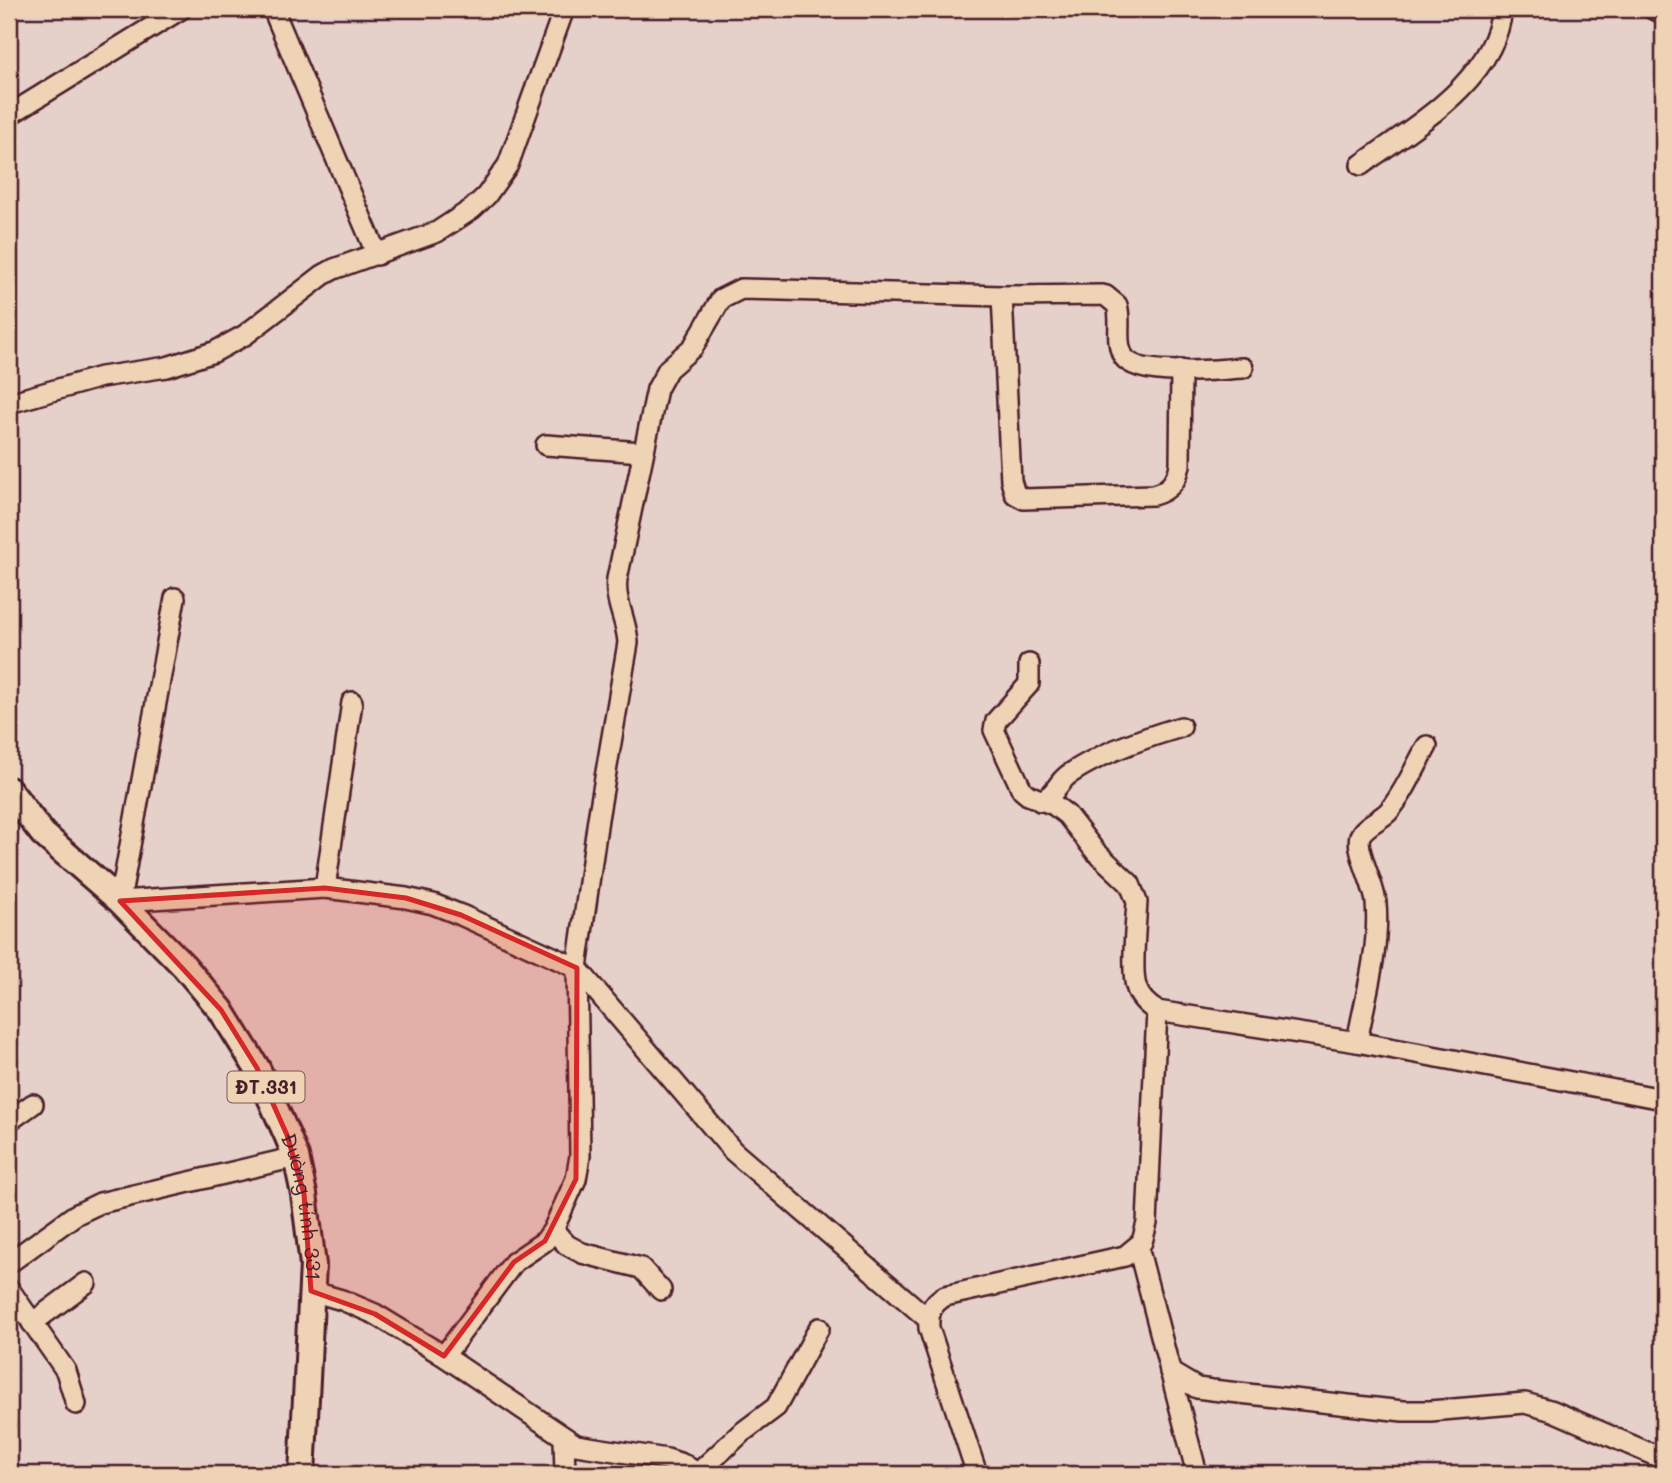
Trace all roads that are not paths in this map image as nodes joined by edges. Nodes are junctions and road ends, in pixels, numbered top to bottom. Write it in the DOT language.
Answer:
graph roads {
  1 [pos="181,9"];
  2 [pos="273,9"];
  3 [pos="564,9"];
  4 [pos="1502,9"];
  5 [pos="1653,9"];
  6 [pos="1663,13"];
  7 [pos="9,115"];
  8 [pos="1361,164"];
  9 [pos="377,255"];
  10 [pos="1002,296"];
  11 [pos="1243,368"];
  12 [pos="1181,370"];
  13 [pos="9,403"];
  14 [pos="545,444"];
  15 [pos="642,452"];
  16 [pos="175,598"];
  17 [pos="1029,664"];
  18 [pos="352,702"];
  19 [pos="1181,727"];
  20 [pos="1427,746"];
  21 [pos="9,790"];
  22 [pos="1040,801"];
  23 [pos="325,888"];
  24 [pos="120,901"];
  25 [pos="577,968"];
  26 [pos="1157,1011"];
  27 [pos="1357,1042"];
  28 [pos="1663,1099"];
  29 [pos="33,1104"];
  30 [pos="9,1121"];
  31 [pos="296,1157"];
  32 [pos="553,1230"];
  33 [pos="1138,1247"];
  34 [pos="9,1263"];
  35 [pos="86,1283"];
  36 [pos="9,1289"];
  37 [pos="661,1290"];
  38 [pos="311,1291"];
  39 [pos="928,1319"];
  40 [pos="32,1323"];
  41 [pos="818,1328"];
  42 [pos="444,1356"];
  43 [pos="1170,1372"];
  44 [pos="76,1404"];
  45 [pos="564,1439"];
  46 [pos="1663,1459"];
  47 [pos="302,1474"];
  48 [pos="565,1474"];
  49 [pos="697,1474"];
  50 [pos="977,1474"];
  51 [pos="1197,1474"];
  1 -- 7 [label="street"];
  2 -- 9 [label="street"];
  3 -- 9 [label="street"];
  4 -- 8 [label="street"];
  5 -- 6 [label="street"];
  9 -- 13 [label="street"];
  10 -- 12 [label="street"];
  10 -- 12 [label="street"];
  10 -- 15 [label="street"];
  11 -- 12 [label="street"];
  14 -- 15 [label="street"];
  15 -- 25 [label="street"];
  16 -- 24 [label="street"];
  17 -- 22 [label="street"];
  18 -- 23 [label="street"];
  19 -- 22 [label="street"];
  20 -- 27 [label="street"];
  21 -- 24 [label="main road, Đường tỉnh 331 / ĐT.331"];
  22 -- 26 [label="street"];
  23 -- 24 [label="street"];
  23 -- 25 [label="street"];
  24 -- 31 [label="main road, Đường tỉnh 331 / ĐT.331"];
  25 -- 32 [label="street"];
  25 -- 39 [label="street"];
  26 -- 27 [label="street"];
  26 -- 33 [label="street"];
  27 -- 28 [label="street"];
  29 -- 30 [label="street"];
  31 -- 34 [label="street"];
  31 -- 38 [label="main road, Đường tỉnh 331 / ĐT.331"];
  32 -- 37 [label="street"];
  32 -- 42 [label="street"];
  33 -- 39 [label="street"];
  33 -- 43 [label="street"];
  35 -- 40 [label="street"];
  36 -- 40 [label="street"];
  38 -- 42 [label="street"];
  38 -- 47 [label="main road, Đường tỉnh 331 / ĐT.331"];
  39 -- 50 [label="street"];
  40 -- 44 [label="street"];
  41 -- 49 [label="street"];
  42 -- 45 [label="street"];
  43 -- 46 [label="street"];
  43 -- 51 [label="street"];
  45 -- 48 [label="street"];
  45 -- 49 [label="street"];
}
